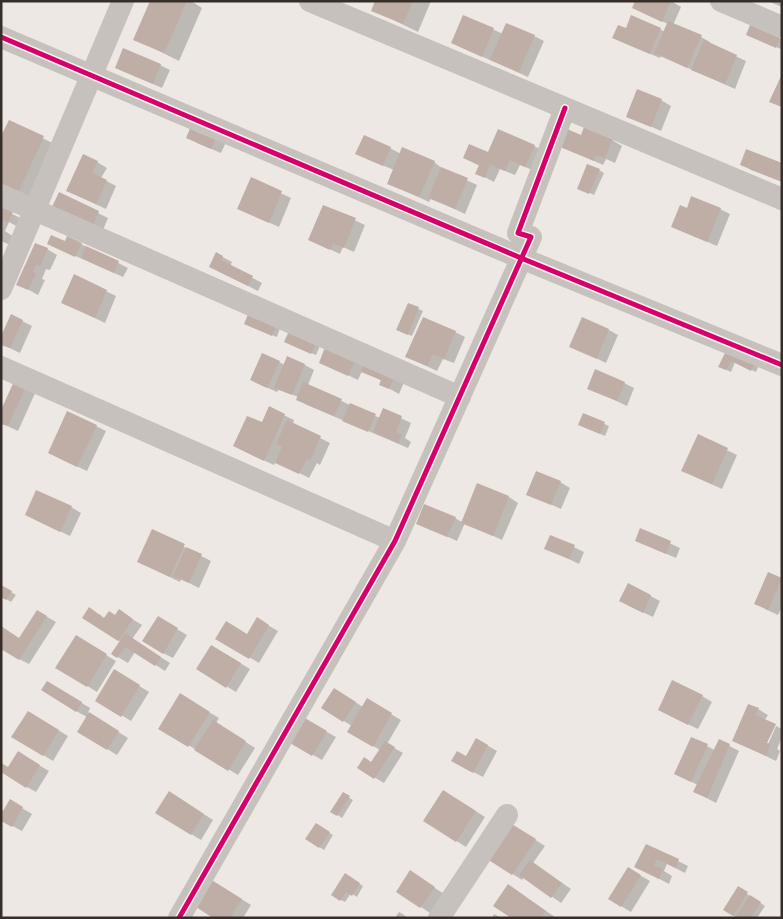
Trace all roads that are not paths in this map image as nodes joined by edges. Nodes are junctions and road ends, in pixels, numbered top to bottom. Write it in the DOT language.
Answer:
graph roads {
  1 [pos="122,1"];
  2 [pos="310,1"];
  3 [pos="721,1"];
  4 [pos="782,27"];
  5 [pos="1,37"];
  6 [pos="92,76"];
  7 [pos="565,108"];
  8 [pos="1,196"];
  9 [pos="782,199"];
  10 [pos="35,209"];
  11 [pos="521,258"];
  12 [pos="1,289"];
  13 [pos="782,365"];
  14 [pos="1,367"];
  15 [pos="460,396"];
  16 [pos="395,541"];
  17 [pos="507,814"];
  18 [pos="180,918"];
  19 [pos="439,918"];
  1 -- 6 [label="street"];
  2 -- 7 [label="street"];
  3 -- 4 [label="street"];
  5 -- 6 [label="street"];
  6 -- 10 [label="street"];
  6 -- 11 [label="street"];
  7 -- 9 [label="street"];
  7 -- 11 [label="street"];
  8 -- 10 [label="street"];
  10 -- 12 [label="street"];
  10 -- 15 [label="street"];
  11 -- 13 [label="street"];
  11 -- 15 [label="street"];
  14 -- 16 [label="street"];
  15 -- 16 [label="street"];
  16 -- 18 [label="street"];
  17 -- 19 [label="street"];
}
